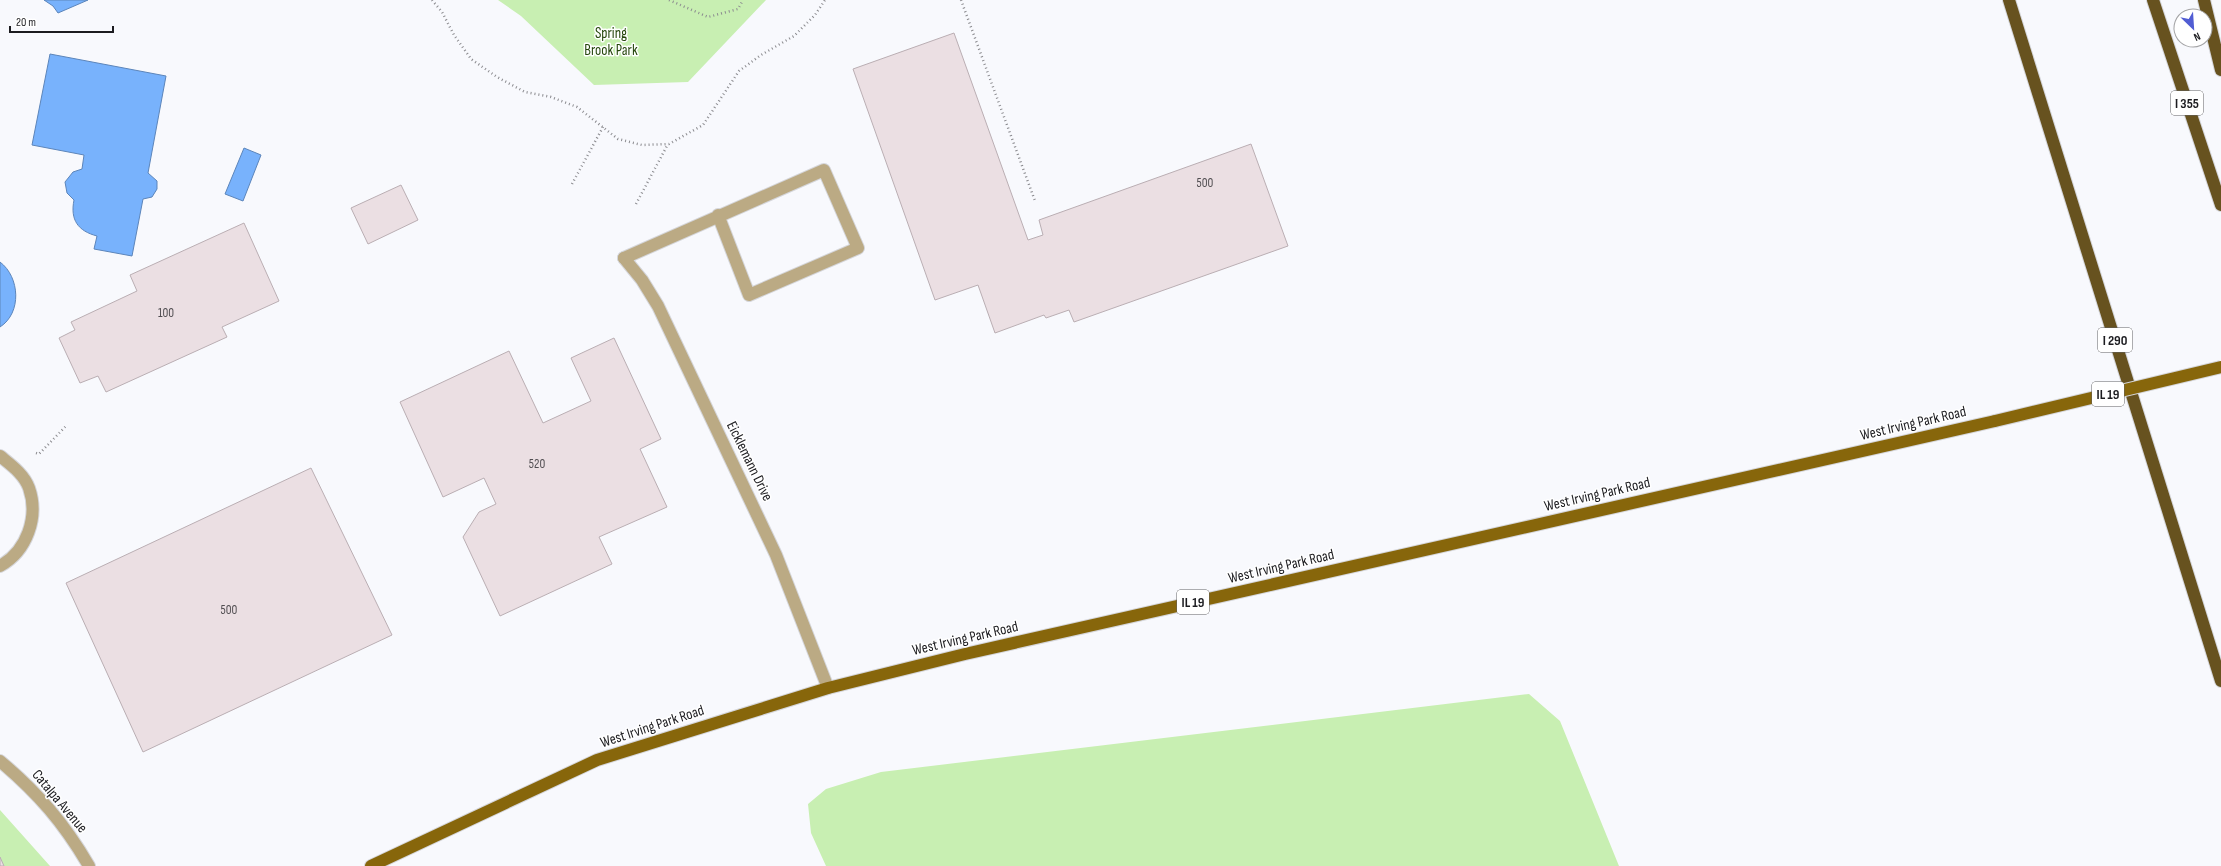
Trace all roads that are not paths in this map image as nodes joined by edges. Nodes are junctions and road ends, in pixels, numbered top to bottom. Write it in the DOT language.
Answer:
graph roads {
  1 [pos="2009,0"];
  2 [pos="2153,0"];
  3 [pos="2204,0"];
  4 [pos="2221,70"];
  5 [pos="2221,205"];
  6 [pos="718,216"];
  7 [pos="2221,367"];
  8 [pos="0,456"];
  9 [pos="0,566"];
  10 [pos="2221,681"];
  11 [pos="828,688"];
  12 [pos="0,761"];
  13 [pos="89,866"];
  14 [pos="371,866"];
  1 -- 10 [label="highway, I 290"];
  2 -- 5 [label="highway, I 355"];
  3 -- 4 [label="highway"];
  6 -- 6 [label="street"];
  6 -- 11 [label="street, Eicklemann Drive"];
  7 -- 11 [label="main road, West Irving Park Road / IL 19, bridge"];
  8 -- 9 [label="street"];
  11 -- 14 [label="main road, West Irving Park Road / IL 19"];
  12 -- 13 [label="street, Catalpa Avenue"];
}
